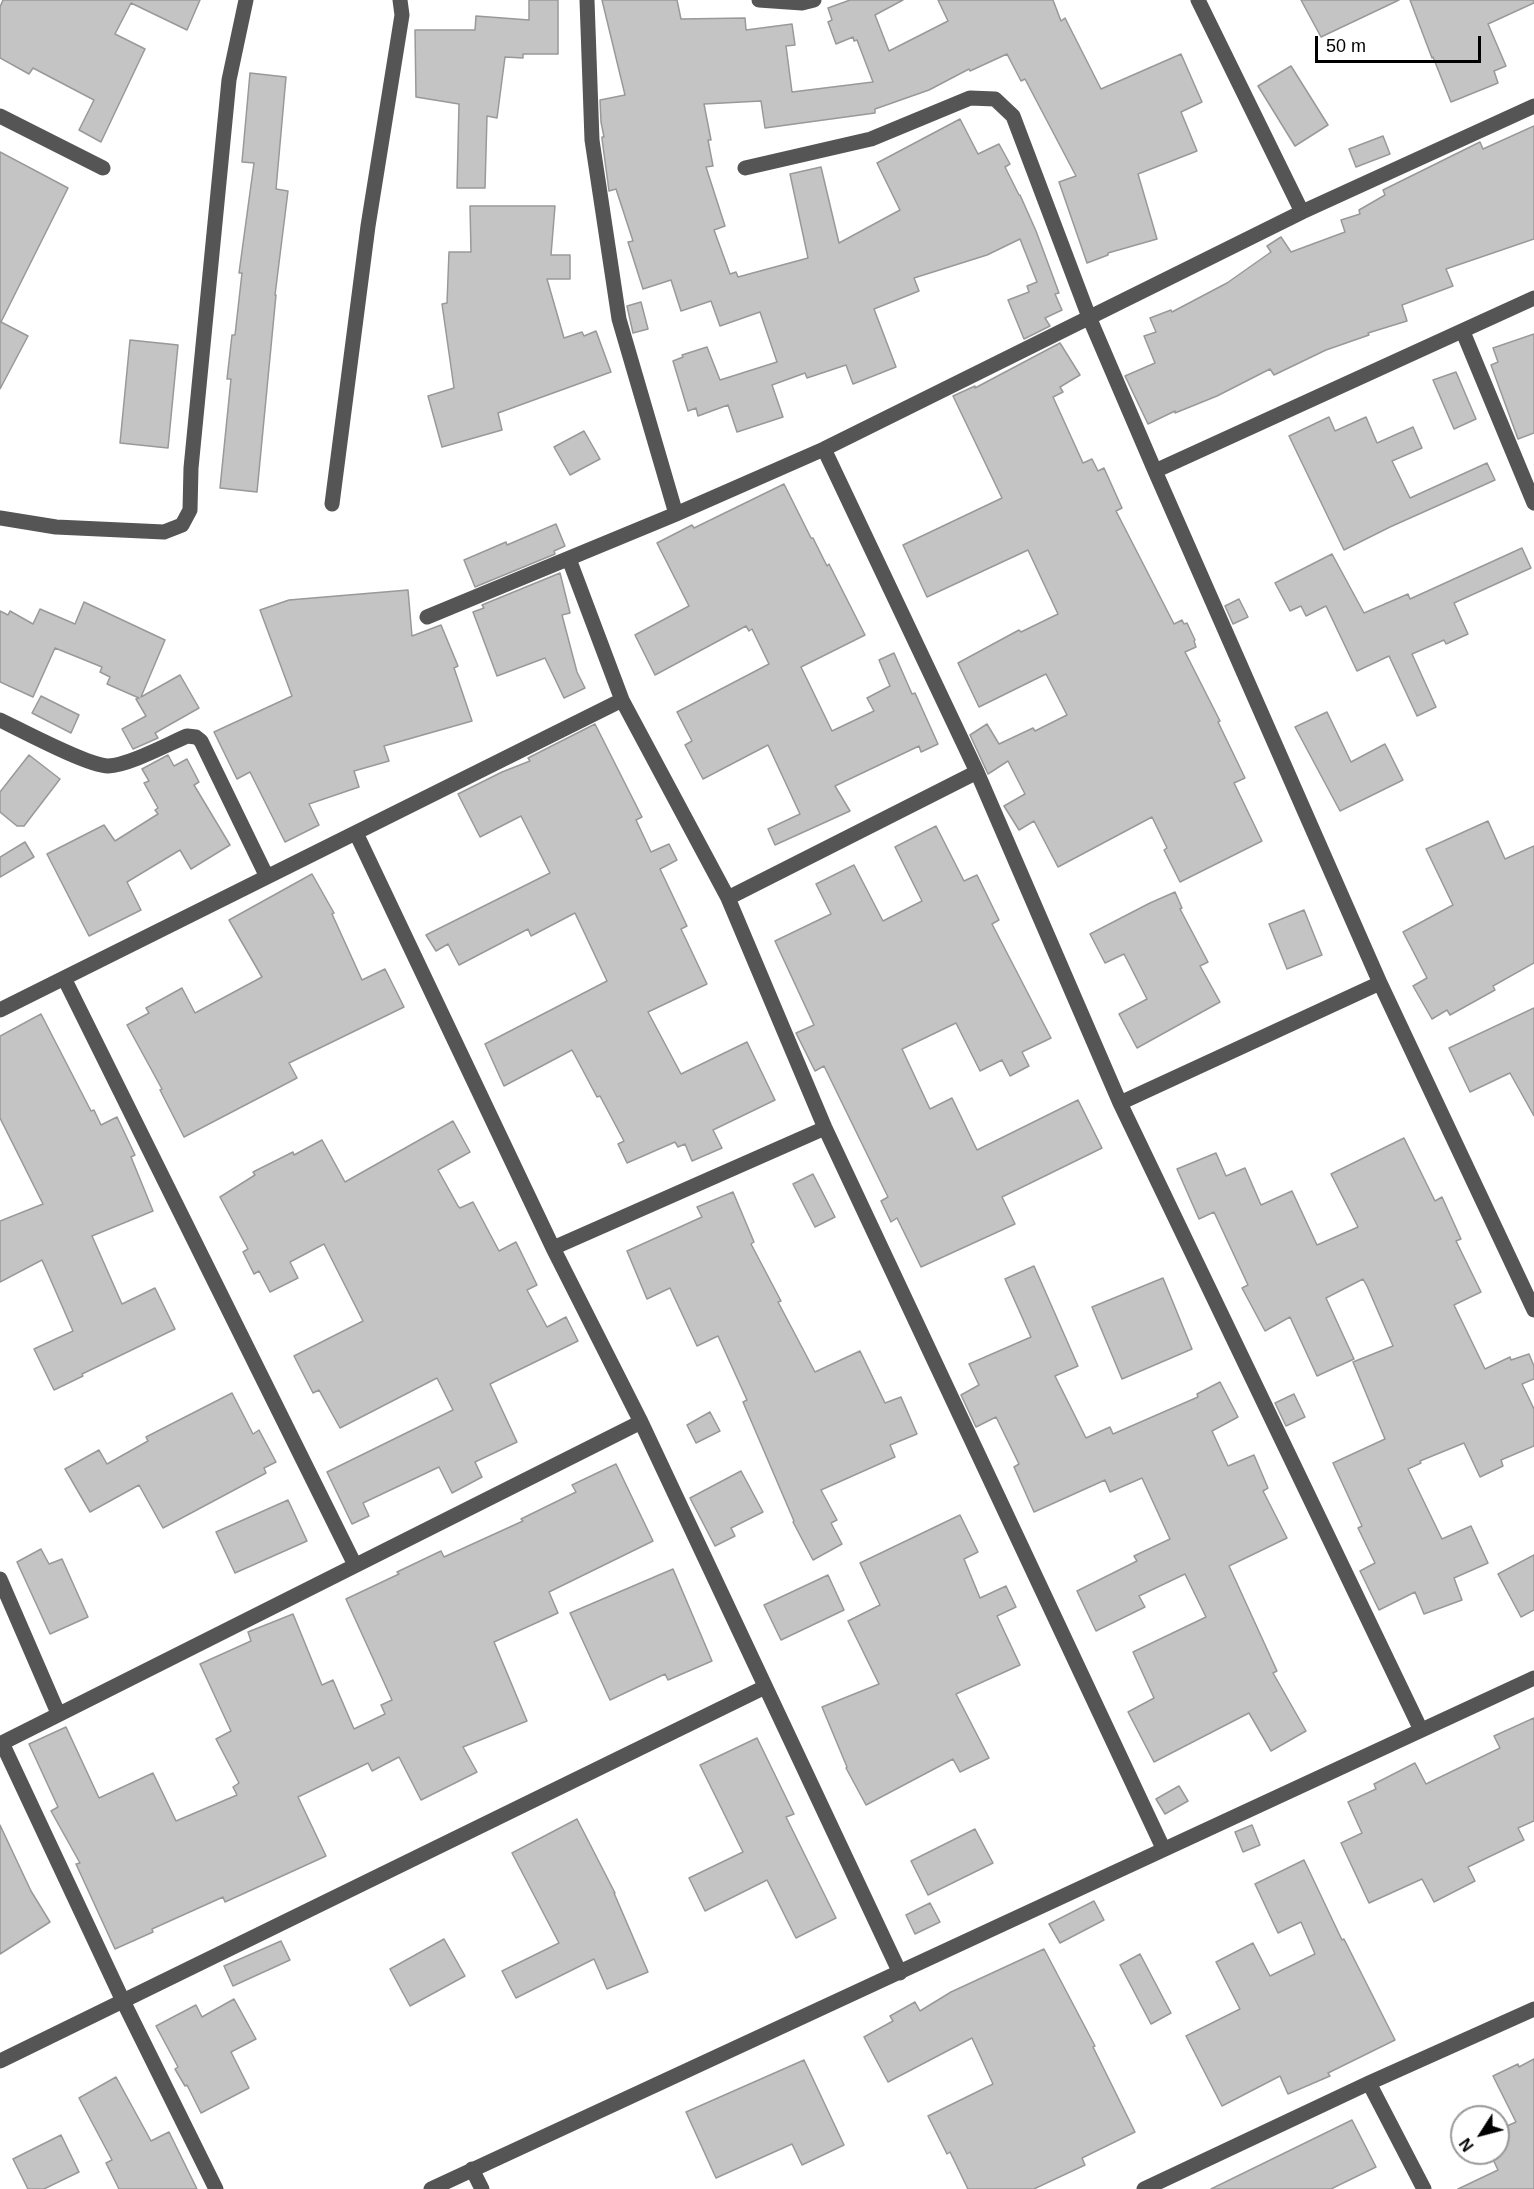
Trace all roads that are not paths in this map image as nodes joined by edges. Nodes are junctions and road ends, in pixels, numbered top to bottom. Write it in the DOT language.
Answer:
graph roads {
  1 [pos="246,0"];
  2 [pos="400,0"];
  3 [pos="587,0"];
  4 [pos="759,0"];
  5 [pos="814,0"];
  6 [pos="1198,0"];
  7 [pos="1534,106"];
  8 [pos="0,116"];
  9 [pos="103,168"];
  10 [pos="745,168"];
  11 [pos="1302,212"];
  12 [pos="1534,298"];
  13 [pos="1089,317"];
  14 [pos="1463,332"];
  15 [pos="824,449"];
  16 [pos="1155,471"];
  17 [pos="1534,503"];
  18 [pos="332,504"];
  19 [pos="676,514"];
  20 [pos="0,518"];
  21 [pos="569,559"];
  22 [pos="427,617"];
  23 [pos="622,700"];
  24 [pos="0,720"];
  25 [pos="977,772"];
  26 [pos="356,833"];
  27 [pos="267,877"];
  28 [pos="728,898"];
  29 [pos="64,978"];
  30 [pos="1380,983"];
  31 [pos="0,1010"];
  32 [pos="1120,1103"];
  33 [pos="825,1128"];
  34 [pos="553,1248"];
  35 [pos="1534,1310"];
  36 [pos="641,1422"];
  37 [pos="355,1565"];
  38 [pos="0,1579"];
  39 [pos="1534,1678"];
  40 [pos="765,1687"];
  41 [pos="58,1713"];
  42 [pos="1421,1730"];
  43 [pos="1,1743"];
  44 [pos="1163,1848"];
  45 [pos="900,1973"];
  46 [pos="123,2001"];
  47 [pos="1534,2009"];
  48 [pos="0,2061"];
  49 [pos="1369,2083"];
  50 [pos="472,2169"];
  51 [pos="216,2189"];
  52 [pos="430,2189"];
  53 [pos="482,2189"];
  54 [pos="1144,2189"];
  55 [pos="1424,2189"];
  1 -- 20 [label="street"];
  2 -- 18 [label="street"];
  3 -- 19 [label="street"];
  4 -- 5 [label="street"];
  6 -- 11 [label="street"];
  7 -- 11 [label="street"];
  8 -- 9 [label="street"];
  10 -- 13 [label="street"];
  11 -- 13 [label="street"];
  12 -- 14 [label="street"];
  13 -- 15 [label="street"];
  13 -- 16 [label="street"];
  14 -- 16 [label="street"];
  14 -- 17 [label="street"];
  15 -- 19 [label="street"];
  15 -- 25 [label="street"];
  16 -- 30 [label="street"];
  19 -- 21 [label="street"];
  21 -- 22 [label="street"];
  21 -- 23 [label="street"];
  23 -- 26 [label="street"];
  23 -- 28 [label="street"];
  24 -- 27 [label="street"];
  25 -- 28 [label="street"];
  25 -- 32 [label="street"];
  26 -- 27 [label="street"];
  26 -- 34 [label="street"];
  27 -- 29 [label="street"];
  28 -- 33 [label="street"];
  29 -- 31 [label="street"];
  29 -- 37 [label="street"];
  30 -- 32 [label="street"];
  30 -- 35 [label="street"];
  32 -- 42 [label="street"];
  33 -- 34 [label="street"];
  33 -- 44 [label="street"];
  34 -- 36 [label="street"];
  36 -- 37 [label="street"];
  36 -- 40 [label="street"];
  37 -- 41 [label="street"];
  38 -- 41 [label="street"];
  39 -- 42 [label="street"];
  40 -- 45 [label="street"];
  40 -- 46 [label="street"];
  41 -- 43 [label="street"];
  42 -- 44 [label="street"];
  43 -- 46 [label="street"];
  44 -- 45 [label="street"];
  45 -- 50 [label="street"];
  46 -- 48 [label="street"];
  46 -- 51 [label="street"];
  47 -- 49 [label="street"];
  49 -- 54 [label="street"];
  49 -- 55 [label="street"];
  50 -- 52 [label="street"];
  50 -- 53 [label="street"];
}
